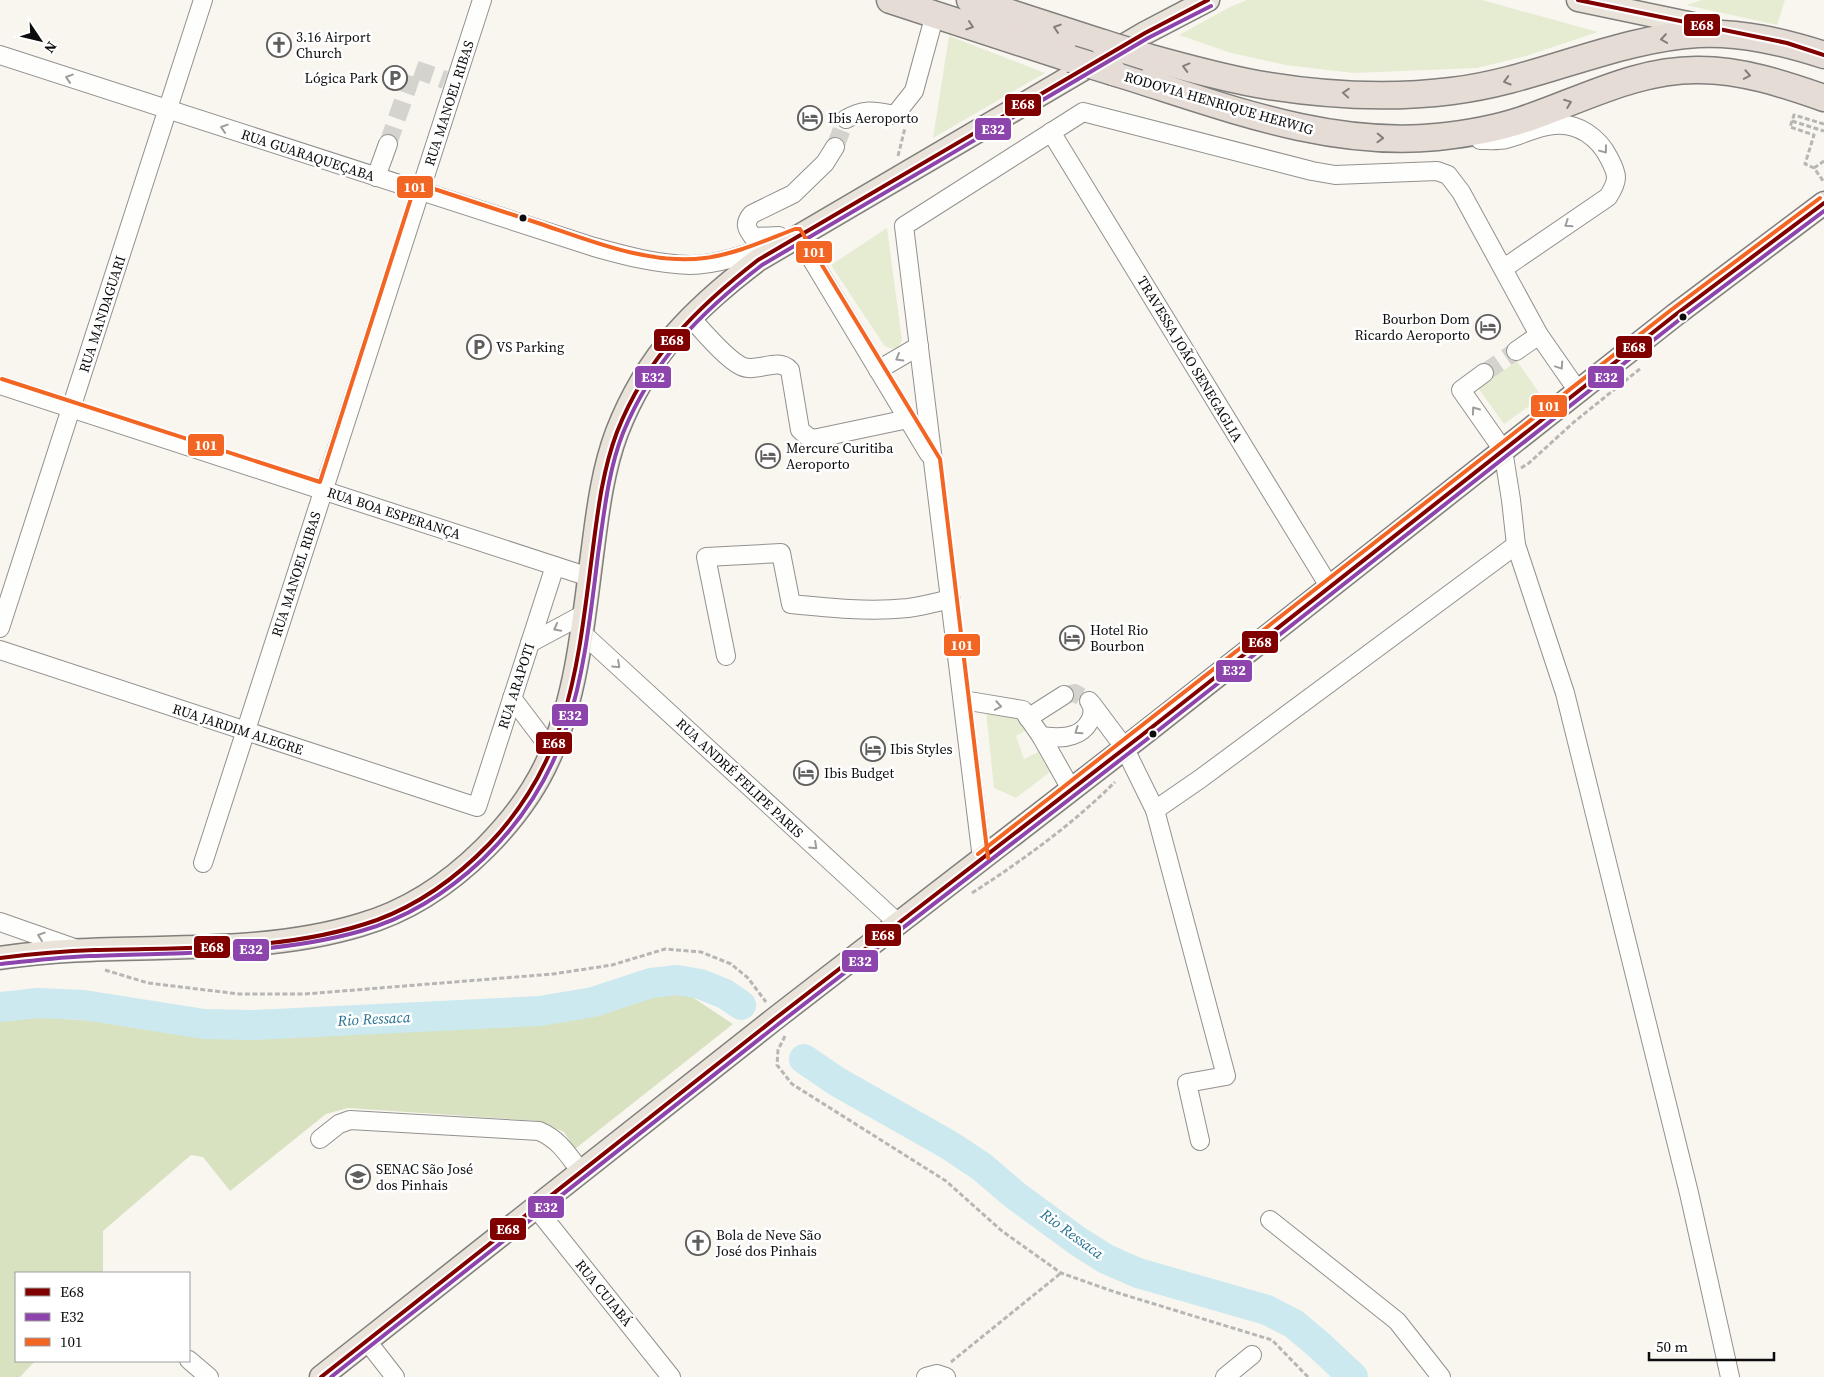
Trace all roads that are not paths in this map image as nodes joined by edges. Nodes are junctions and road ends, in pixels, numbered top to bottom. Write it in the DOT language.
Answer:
graph roads {
  1 [pos="203,0"];
  2 [pos="482,0"];
  3 [pos="890,0"];
  4 [pos="970,0"];
  5 [pos="1208,0"];
  6 [pos="1578,0"];
  7 [pos="1187,6"];
  8 [pos="935,14"];
  9 [pos="1748,36"];
  10 [pos="0,55"];
  11 [pos="1824,55"];
  12 [pos="1824,98"];
  13 [pos="168,110"];
  14 [pos="846,119"];
  15 [pos="1051,132"];
  16 [pos="1463,134"];
  17 [pos="388,144"];
  18 [pos="835,147"];
  19 [pos="376,177"];
  20 [pos="420,191"];
  21 [pos="1824,203"];
  22 [pos="797,236"];
  23 [pos="1504,268"];
  24 [pos="690,317"];
  25 [pos="1539,334"];
  26 [pos="919,346"];
  27 [pos="1516,351"];
  28 [pos="878,370"];
  29 [pos="1484,373"];
  30 [pos="0,385"];
  31 [pos="1578,391"];
  32 [pos="71,408"];
  33 [pos="908,419"];
  34 [pos="1503,450"];
  35 [pos="934,461"];
  36 [pos="324,490"];
  37 [pos="1516,545"];
  38 [pos="554,566"];
  39 [pos="589,577"];
  40 [pos="1329,586"];
  41 [pos="951,599"];
  42 [pos="583,623"];
  43 [pos="0,628"];
  44 [pos="530,643"];
  45 [pos="0,650"];
  46 [pos="726,656"];
  47 [pos="1064,695"];
  48 [pos="512,698"];
  49 [pos="963,700"];
  50 [pos="1028,718"];
  51 [pos="246,731"];
  52 [pos="1041,736"];
  53 [pos="1124,747"];
  54 [pos="552,751"];
  55 [pos="1071,789"];
  56 [pos="477,807"];
  57 [pos="1155,810"];
  58 [pos="982,859"];
  59 [pos="203,863"];
  60 [pos="0,922"];
  61 [pos="899,924"];
  62 [pos="82,950"];
  63 [pos="0,958"];
  64 [pos="320,1139"];
  65 [pos="1200,1141"];
  66 [pos="582,1172"];
  67 [pos="536,1208"];
  68 [pos="1270,1220"];
  69 [pos="367,1341"];
  70 [pos="1252,1355"];
  71 [pos="190,1361"];
  72 [pos="209,1377"];
  73 [pos="321,1377"];
  74 [pos="395,1377"];
  75 [pos="671,1377"];
  76 [pos="1225,1377"];
  77 [pos="1441,1377"];
  78 [pos="1730,1377"];
  1 -- 13 [label="street, RUA MANDAGUARI"];
  2 -- 20 [label="street, RUA MANOEL RIBAS"];
  3 -- 8 [label="highway, RODOVIA HENRIQUE HERWIG"];
  9 -- 4 [label="highway, RODOVIA HENRIQUE HERWIG, one-way, bridge"];
  5 -- 7 [label="main road"];
  6 -- 9 [label="main road"];
  7 -- 22 [label="main road"];
  8 -- 14 [label="street"];
  8 -- 16 [label="highway, RODOVIA HENRIQUE HERWIG, one-way, bridge"];
  9 -- 11 [label="highway, RODOVIA HENRIQUE HERWIG"];
  13 -- 10 [label="street, RUA GUARAQUEÇABA, one-way"];
  16 -- 12 [label="highway, RODOVIA HENRIQUE HERWIG, one-way"];
  19 -- 13 [label="street, RUA GUARAQUEÇABA, one-way"];
  13 -- 32 [label="street, RUA MANDAGUARI"];
  15 -- 23 [label="street"];
  15 -- 26 [label="street"];
  15 -- 40 [label="street, TRAVESSA JOÃO SENEGAGLIA"];
  16 -- 23 [label="street, one-way"];
  17 -- 19 [label="street"];
  18 -- 22 [label="street"];
  19 -- 20 [label="street, RUA GUARAQUEÇABA"];
  20 -- 22 [label="street, RUA GUARAQUEÇABA"];
  20 -- 36 [label="street, RUA MANOEL RIBAS"];
  21 -- 31 [label="main road"];
  22 -- 24 [label="main road"];
  22 -- 28 [label="street"];
  23 -- 25 [label="street"];
  24 -- 33 [label="street"];
  24 -- 39 [label="main road"];
  25 -- 27 [label="street"];
  25 -- 31 [label="street, one-way"];
  26 -- 28 [label="street, one-way"];
  26 -- 35 [label="street"];
  28 -- 33 [label="street"];
  34 -- 29 [label="street, one-way"];
  30 -- 32 [label="street, RUA BOA ESPERANÇA"];
  31 -- 34 [label="main road"];
  32 -- 36 [label="street, RUA BOA ESPERANÇA"];
  32 -- 43 [label="street, RUA MANDAGUARI"];
  33 -- 35 [label="street"];
  34 -- 37 [label="street"];
  34 -- 40 [label="main road"];
  35 -- 41 [label="street"];
  36 -- 38 [label="street, RUA BOA ESPERANÇA"];
  36 -- 51 [label="street, RUA MANOEL RIBAS"];
  37 -- 57 [label="street"];
  37 -- 78 [label="street"];
  38 -- 39 [label="street, RUA BOA ESPERANÇA"];
  38 -- 44 [label="street, RUA ARAPOTI"];
  39 -- 42 [label="main road"];
  40 -- 53 [label="main road"];
  41 -- 46 [label="street"];
  41 -- 49 [label="street"];
  42 -- 44 [label="street, one-way"];
  42 -- 54 [label="main road"];
  42 -- 61 [label="street, RUA ANDRÉ FELIPE PARIS, one-way"];
  44 -- 48 [label="street, RUA ARAPOTI"];
  45 -- 51 [label="street, RUA JARDIM ALEGRE"];
  47 -- 50 [label="street"];
  48 -- 54 [label="street"];
  48 -- 56 [label="street, RUA ARAPOTI"];
  49 -- 50 [label="street, one-way"];
  49 -- 58 [label="street"];
  50 -- 52 [label="street"];
  51 -- 56 [label="street, RUA JARDIM ALEGRE"];
  51 -- 59 [label="street, RUA MANOEL RIBAS"];
  53 -- 52 [label="street, one-way"];
  52 -- 55 [label="street"];
  53 -- 55 [label="main road"];
  53 -- 57 [label="street"];
  54 -- 62 [label="main road"];
  55 -- 58 [label="main road"];
  57 -- 65 [label="street"];
  58 -- 61 [label="main road"];
  62 -- 60 [label="street, one-way"];
  61 -- 66 [label="main road"];
  62 -- 63 [label="main road"];
  64 -- 66 [label="street"];
  66 -- 67 [label="main road"];
  67 -- 69 [label="main road"];
  67 -- 75 [label="street, RUA CUIABÁ"];
  68 -- 77 [label="street"];
  69 -- 73 [label="main road"];
  69 -- 74 [label="street"];
  70 -- 76 [label="street"];
  71 -- 72 [label="street"];
}
